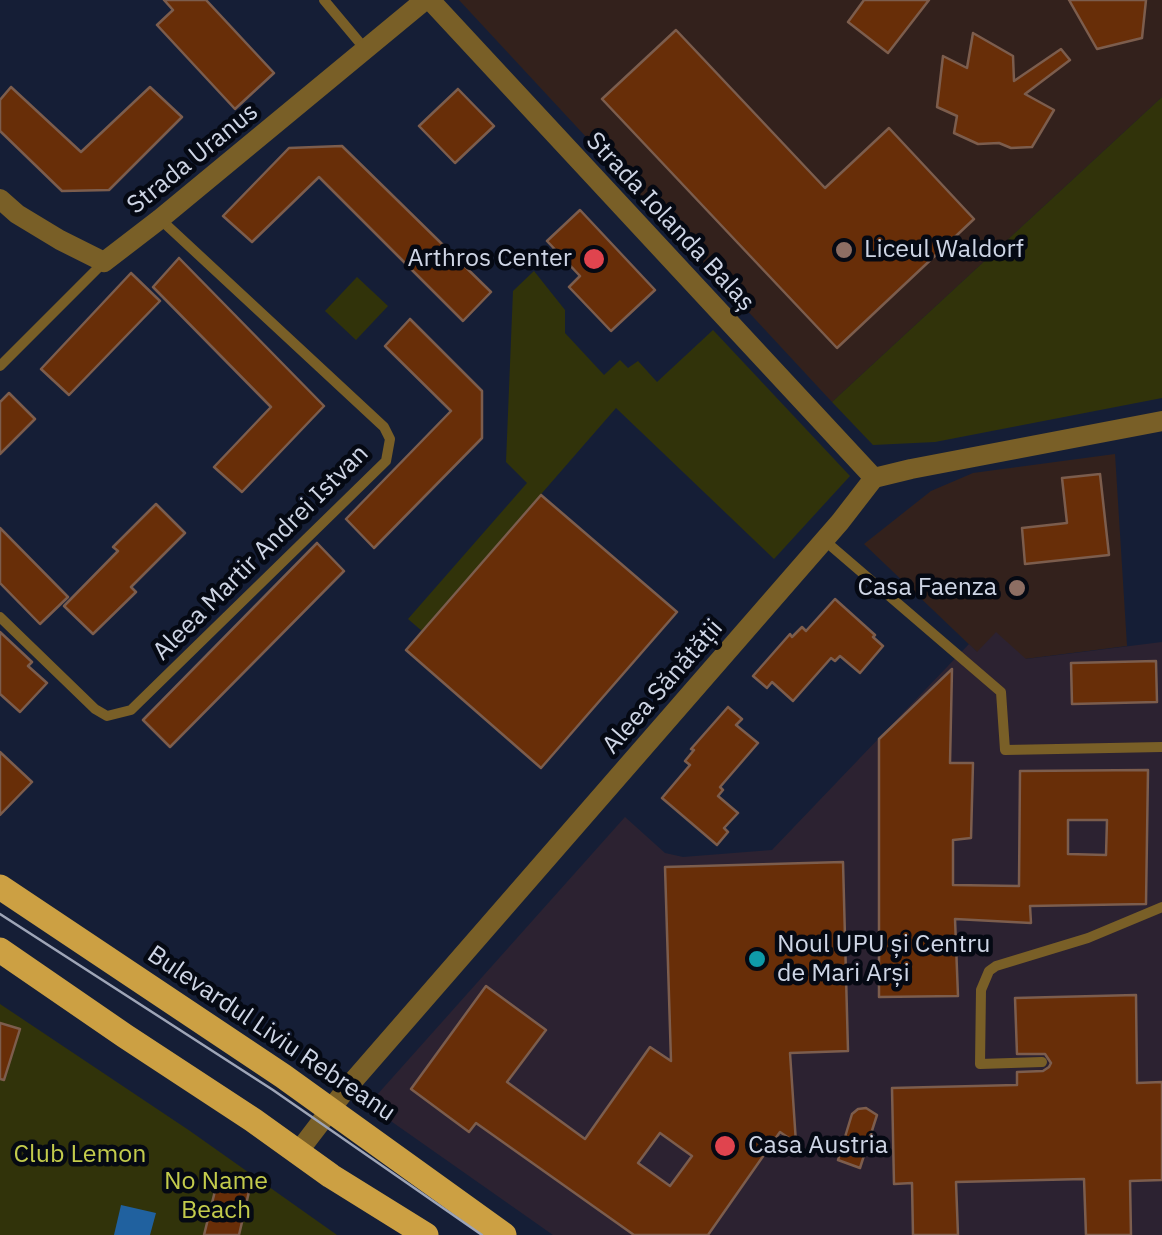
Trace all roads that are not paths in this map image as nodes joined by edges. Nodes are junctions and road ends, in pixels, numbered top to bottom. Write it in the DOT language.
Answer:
graph roads {
  1 [pos="324,0"];
  2 [pos="428,0"];
  3 [pos="365,49"];
  4 [pos="0,199"];
  5 [pos="160,219"];
  6 [pos="104,262"];
  7 [pos="0,366"];
  8 [pos="1162,421"];
  9 [pos="874,478"];
  10 [pos="824,540"];
  11 [pos="0,616"];
  12 [pos="1162,747"];
  13 [pos="0,887"];
  14 [pos="1162,907"];
  15 [pos="0,950"];
  16 [pos="1042,1062"];
  17 [pos="330,1110"];
  18 [pos="298,1152"];
  19 [pos="426,1235"];
  20 [pos="504,1235"];
  1 -- 3 [label="lane"];
  2 -- 3 [label="street, Strada Uranus"];
  2 -- 9 [label="street, Strada Iolanda Balaș"];
  3 -- 5 [label="street, Strada Uranus"];
  4 -- 6 [label="street"];
  5 -- 6 [label="street, Strada Uranus"];
  5 -- 11 [label="lane, Aleea Martir Andrei Istvan"];
  6 -- 7 [label="lane, Strada Uranus"];
  8 -- 9 [label="street"];
  9 -- 10 [label="street, Aleea Sănătății"];
  10 -- 12 [label="lane"];
  10 -- 17 [label="street, Aleea Sănătății"];
  13 -- 17 [label="main road, Bulevardul Liviu Rebreanu"];
  14 -- 16 [label="lane"];
  15 -- 18 [label="main road"];
  17 -- 18 [label="street, Aleea Sănătății"];
  17 -- 20 [label="main road, Bulevardul Liviu Rebreanu"];
  18 -- 19 [label="main road"];
}
